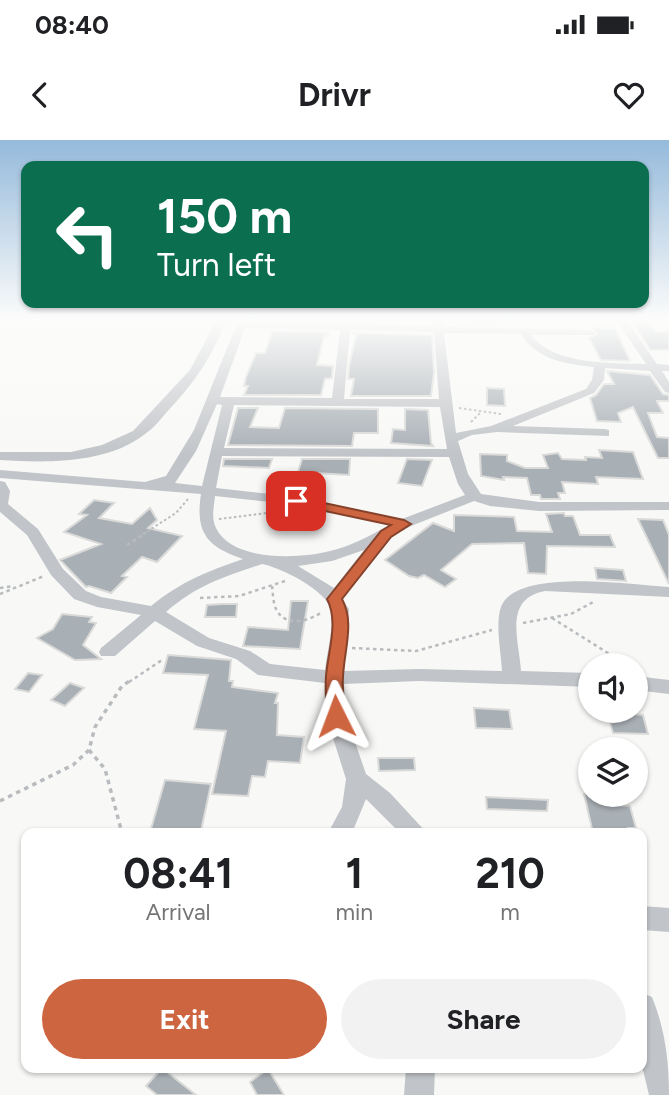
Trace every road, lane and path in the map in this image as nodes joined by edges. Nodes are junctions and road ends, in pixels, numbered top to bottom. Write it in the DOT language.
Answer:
graph roads {
  1 [pos="199,366"];
  2 [pos="226,366"];
  3 [pos="341,366"];
  4 [pos="442,366"];
  5 [pos="600,366"];
  6 [pos="628,366"];
  7 [pos="654,368"];
  8 [pos="669,368"];
  9 [pos="669,390"];
  10 [pos="212,401"];
  11 [pos="229,401"];
  12 [pos="338,401"];
  13 [pos="445,405"];
  14 [pos="481,412"];
  15 [pos="506,414"];
  16 [pos="449,425"];
  17 [pos="466,426"];
  18 [pos="493,429"];
  19 [pos="605,433"];
  20 [pos="453,446"];
  21 [pos="218,452"];
  22 [pos="0,456"];
  23 [pos="0,474"];
  24 [pos="0,485"];
  25 [pos="157,485"];
  26 [pos="201,492"];
  27 [pos="475,496"];
  28 [pos="296,501"];
  29 [pos="669,506"];
  30 [pos="206,520"];
  31 [pos="404,524"];
  32 [pos="386,534"];
  33 [pos="127,545"];
  34 [pos="257,560"];
  35 [pos="282,562"];
  36 [pos="57,572"];
  37 [pos="349,578"];
  38 [pos="309,579"];
  39 [pos="22,584"];
  40 [pos="272,586"];
  41 [pos="0,588"];
  42 [pos="608,589"];
  43 [pos="181,590"];
  44 [pos="669,592"];
  45 [pos="0,594"];
  46 [pos="334,599"];
  47 [pos="153,612"];
  48 [pos="552,618"];
  49 [pos="509,626"];
  50 [pos="339,646"];
  51 [pos="108,652"];
  52 [pos="608,653"];
  53 [pos="162,660"];
  54 [pos="512,677"];
  55 [pos="334,678"];
  56 [pos="578,680"];
  57 [pos="648,685"];
  58 [pos="669,687"];
  59 [pos="89,750"];
  60 [pos="357,779"];
  61 [pos="0,801"];
  62 [pos="121,828"];
  63 [pos="343,828"];
  64 [pos="410,828"];
  65 [pos="647,918"];
  66 [pos="669,920"];
  67 [pos="647,1027"];
  68 [pos="421,1073"];
  69 [pos="419,1095"];
  70 [pos="664,1095"];
  1 -- 22 [label="street"];
  2 -- 10 [label="street"];
  3 -- 12 [label="street"];
  4 -- 13 [label="street"];
  5 -- 18 [label="street"];
  6 -- 7 [label="street"];
  7 -- 8 [label="street"];
  7 -- 9 [label="street"];
  10 -- 11 [label="street"];
  10 -- 25 [label="street"];
  11 -- 12 [label="street"];
  11 -- 21 [label="street"];
  12 -- 13 [label="street"];
  13 -- 14 [label="path"];
  13 -- 16 [label="street"];
  14 -- 15 [label="path"];
  14 -- 17 [label="path"];
  16 -- 17 [label="street"];
  16 -- 20 [label="street"];
  17 -- 18 [label="street"];
  18 -- 19 [label="street"];
  18 -- 20 [label="street"];
  20 -- 21 [label="street"];
  20 -- 27 [label="street"];
  21 -- 26 [label="street"];
  23 -- 25 [label="street"];
  24 -- 36 [label="street"];
  25 -- 26 [label="street"];
  26 -- 28 [label="street"];
  26 -- 30 [label="street"];
  26 -- 33 [label="path"];
  27 -- 29 [label="street"];
  27 -- 31 [label="street"];
  28 -- 30 [label="path"];
  28 -- 31 [label="street"];
  30 -- 34 [label="street"];
  31 -- 32 [label="street"];
  32 -- 35 [label="street"];
  32 -- 37 [label="street"];
  34 -- 35 [label="street"];
  34 -- 43 [label="street"];
  35 -- 38 [label="street"];
  36 -- 39 [label="path"];
  36 -- 47 [label="street"];
  37 -- 38 [label="street"];
  37 -- 46 [label="street"];
  38 -- 40 [label="path"];
  38 -- 46 [label="street"];
  39 -- 41 [label="path"];
  39 -- 45 [label="path"];
  40 -- 43 [label="path"];
  40 -- 46 [label="path"];
  42 -- 44 [label="street"];
  42 -- 48 [label="path"];
  42 -- 49 [label="street"];
  43 -- 47 [label="street"];
  46 -- 50 [label="street"];
  47 -- 51 [label="street"];
  47 -- 55 [label="street"];
  48 -- 49 [label="path"];
  48 -- 52 [label="path"];
  49 -- 50 [label="path"];
  49 -- 54 [label="street"];
  50 -- 55 [label="street"];
  53 -- 59 [label="path"];
  54 -- 55 [label="street"];
  54 -- 56 [label="street"];
  55 -- 60 [label="street"];
  57 -- 58 [label="street"];
  59 -- 61 [label="path"];
  59 -- 62 [label="path"];
  60 -- 63 [label="street"];
  60 -- 64 [label="street"];
  65 -- 66 [label="street"];
  67 -- 70 [label="street"];
  68 -- 69 [label="street"];
}
